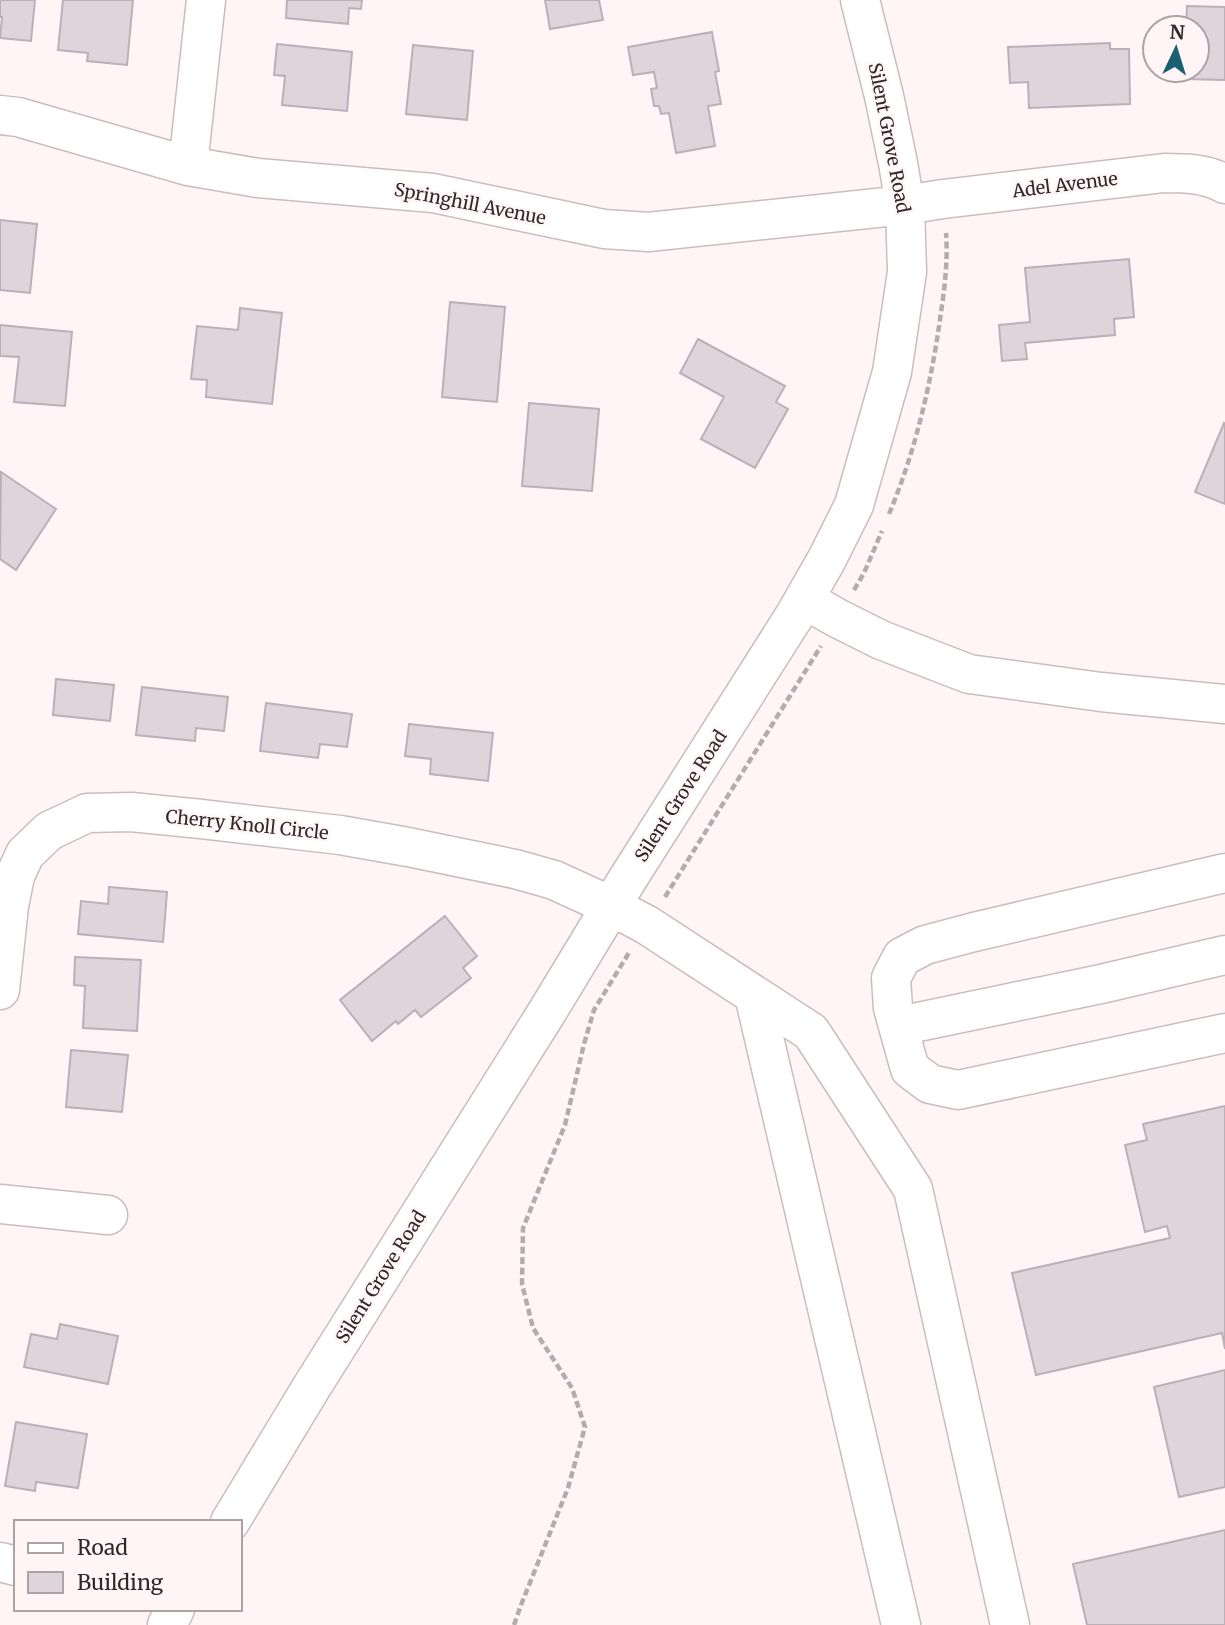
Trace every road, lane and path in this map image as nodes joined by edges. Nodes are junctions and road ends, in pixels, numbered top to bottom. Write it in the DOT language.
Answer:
graph roads {
  1 [pos="206,0"];
  2 [pos="860,0"];
  3 [pos="0,115"];
  4 [pos="188,166"];
  5 [pos="1225,184"];
  6 [pos="905,205"];
  7 [pos="804,599"];
  8 [pos="812,662"];
  9 [pos="1225,704"];
  10 [pos="1225,873"];
  11 [pos="668,892"];
  12 [pos="611,906"];
  13 [pos="1225,955"];
  14 [pos="617,970"];
  15 [pos="0,990"];
  16 [pos="754,995"];
  17 [pos="899,1026"];
  18 [pos="1225,1033"];
  19 [pos="0,1204"];
  20 [pos="108,1215"];
  21 [pos="230,1520"];
  22 [pos="514,1625"];
  23 [pos="901,1625"];
  24 [pos="1010,1625"];
  1 -- 4 [label="street"];
  2 -- 6 [label="street, Silent Grove Road"];
  3 -- 4 [label="street, Springhill Avenue"];
  4 -- 6 [label="street, Springhill Avenue"];
  5 -- 6 [label="street, Adel Avenue"];
  6 -- 7 [label="street, Silent Grove Road"];
  7 -- 9 [label="street"];
  7 -- 12 [label="street, Silent Grove Road"];
  8 -- 11 [label="path"];
  10 -- 17 [label="street"];
  12 -- 15 [label="street, Cherry Knoll Circle"];
  12 -- 16 [label="street, Cherry Knoll Circle"];
  12 -- 21 [label="street, Silent Grove Road"];
  13 -- 17 [label="street"];
  14 -- 22 [label="path"];
  16 -- 23 [label="street"];
  16 -- 24 [label="street, Cherry Knoll Circle"];
  17 -- 18 [label="street"];
  19 -- 20 [label="street"];
}
